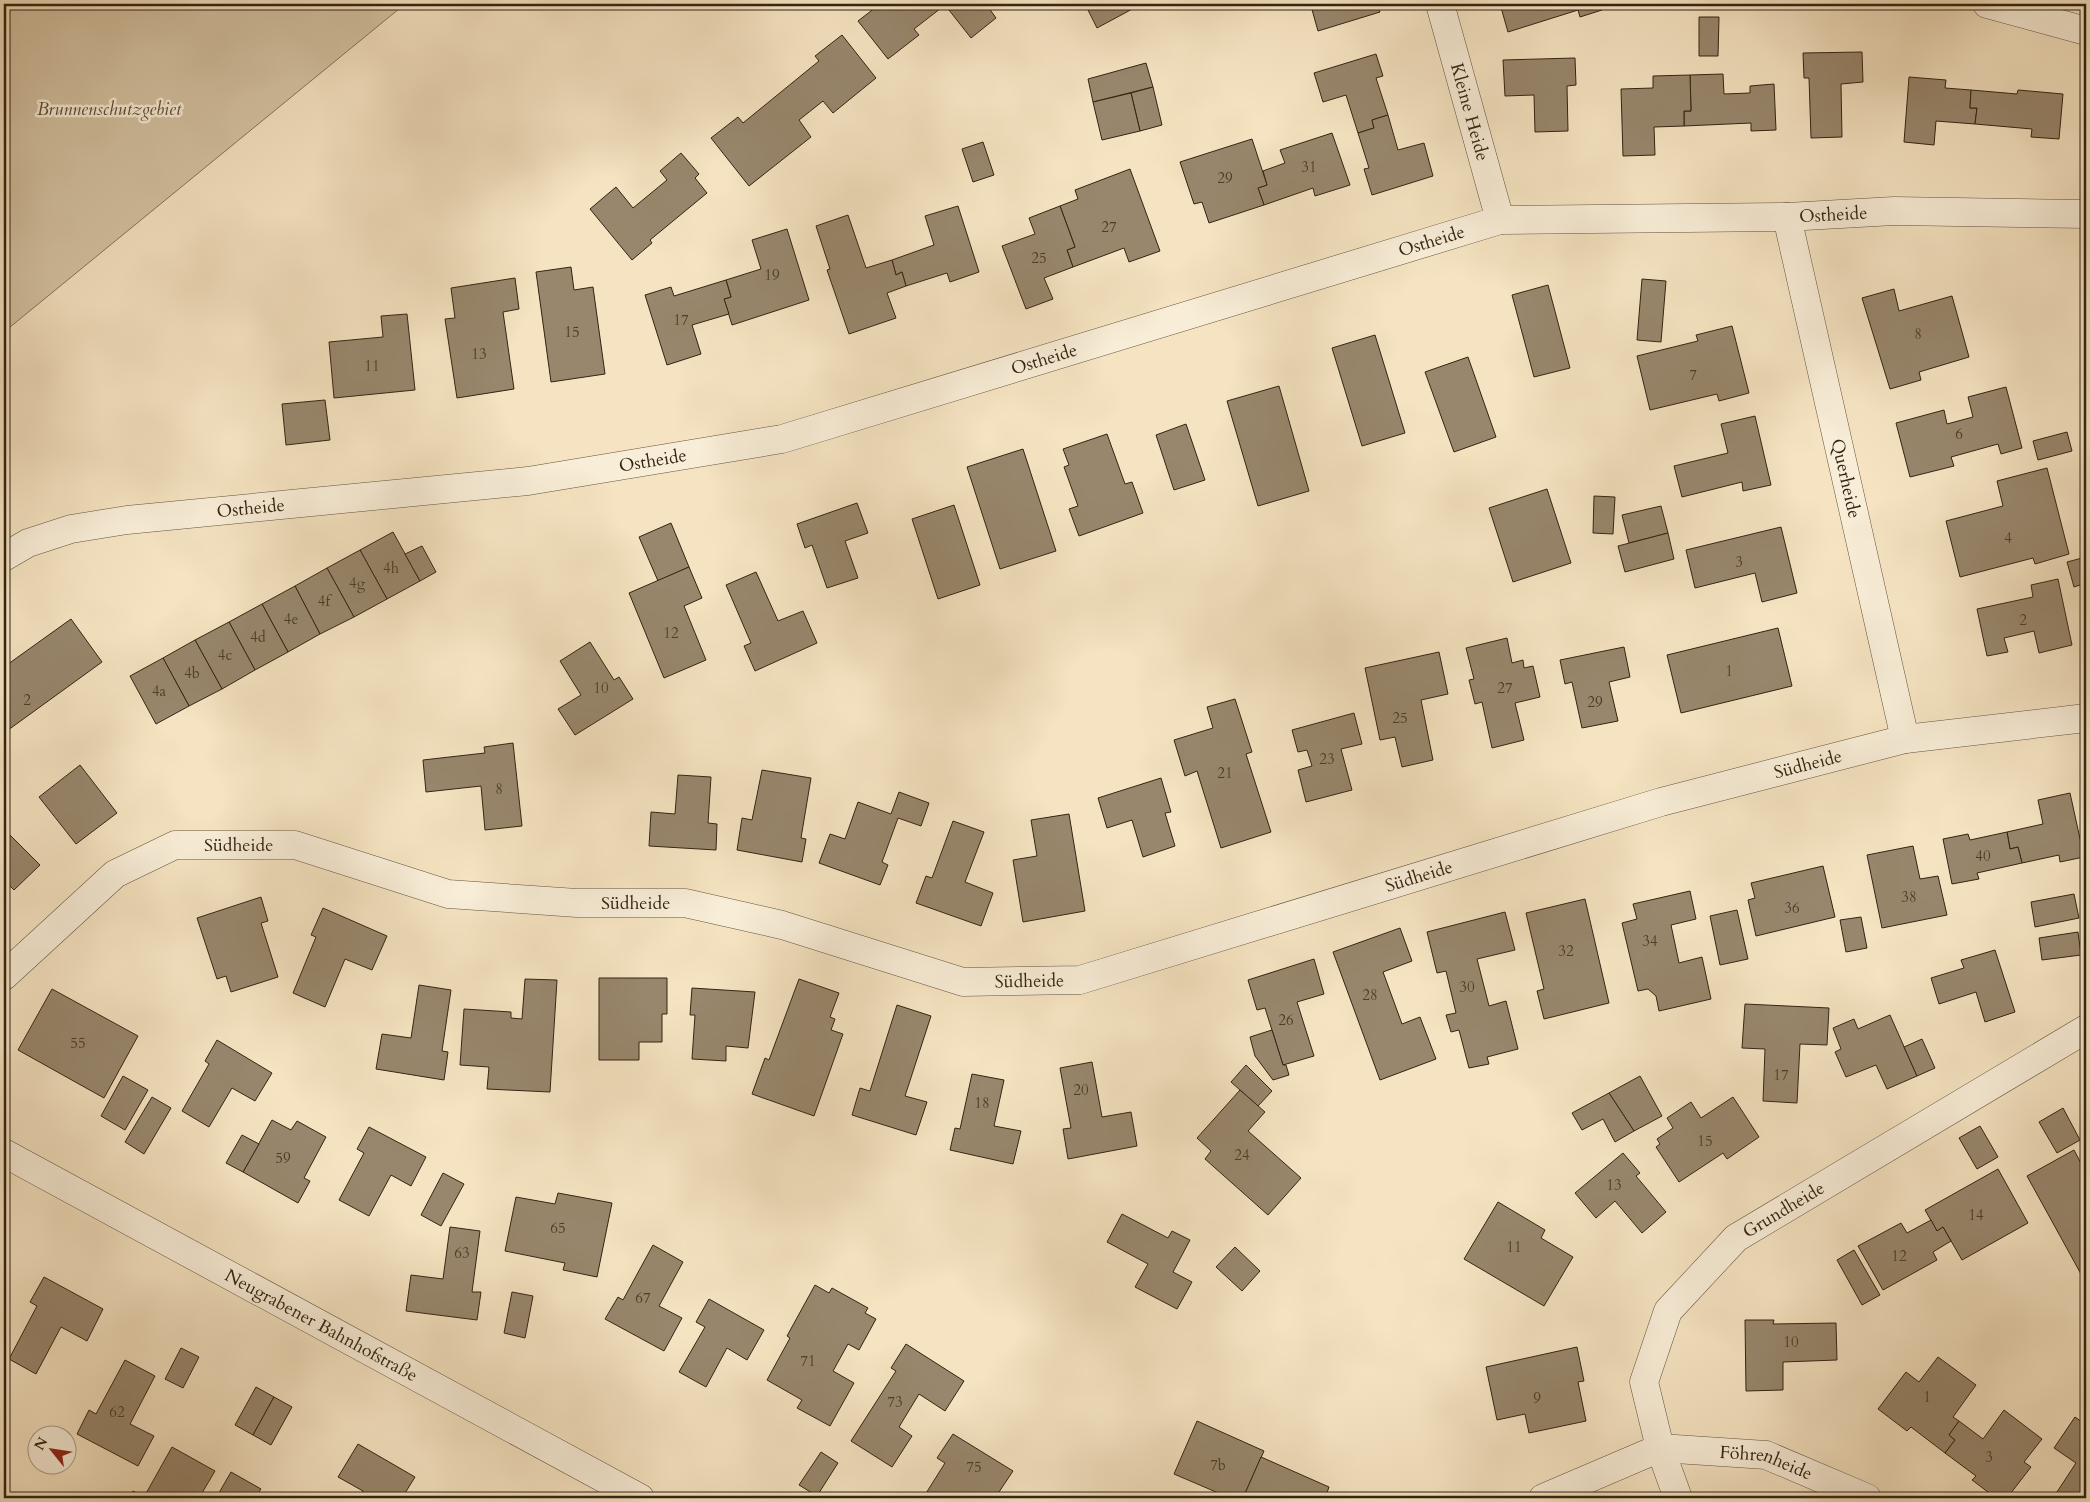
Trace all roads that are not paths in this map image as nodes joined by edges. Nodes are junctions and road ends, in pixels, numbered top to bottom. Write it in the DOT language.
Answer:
graph roads {
  1 [pos="1440,4"];
  2 [pos="1988,4"];
  3 [pos="2086,31"];
  4 [pos="2086,214"];
  5 [pos="1787,217"];
  6 [pos="1500,220"];
  7 [pos="4,558"];
  8 [pos="2086,718"];
  9 [pos="1905,740"];
  10 [pos="4,976"];
  11 [pos="2086,1029"];
  12 [pos="4,1152"];
  13 [pos="1660,1448"];
  14 [pos="640,1498"];
  15 [pos="1543,1498"];
  16 [pos="1678,1498"];
  17 [pos="1867,1498"];
  1 -- 6 [label="street, Kleine Heide"];
  2 -- 3 [label="street"];
  4 -- 5 [label="street, Ostheide"];
  5 -- 6 [label="street, Ostheide"];
  5 -- 9 [label="street, Querheide"];
  6 -- 7 [label="street, Ostheide"];
  8 -- 9 [label="street, Südheide"];
  9 -- 10 [label="street, Südheide"];
  11 -- 13 [label="street, Grundheide"];
  12 -- 14 [label="street, Neugrabener Bahnhofstraße"];
  13 -- 15 [label="street"];
  13 -- 16 [label="street, Grundheide"];
  13 -- 17 [label="street, Föhrenheide"];
}
